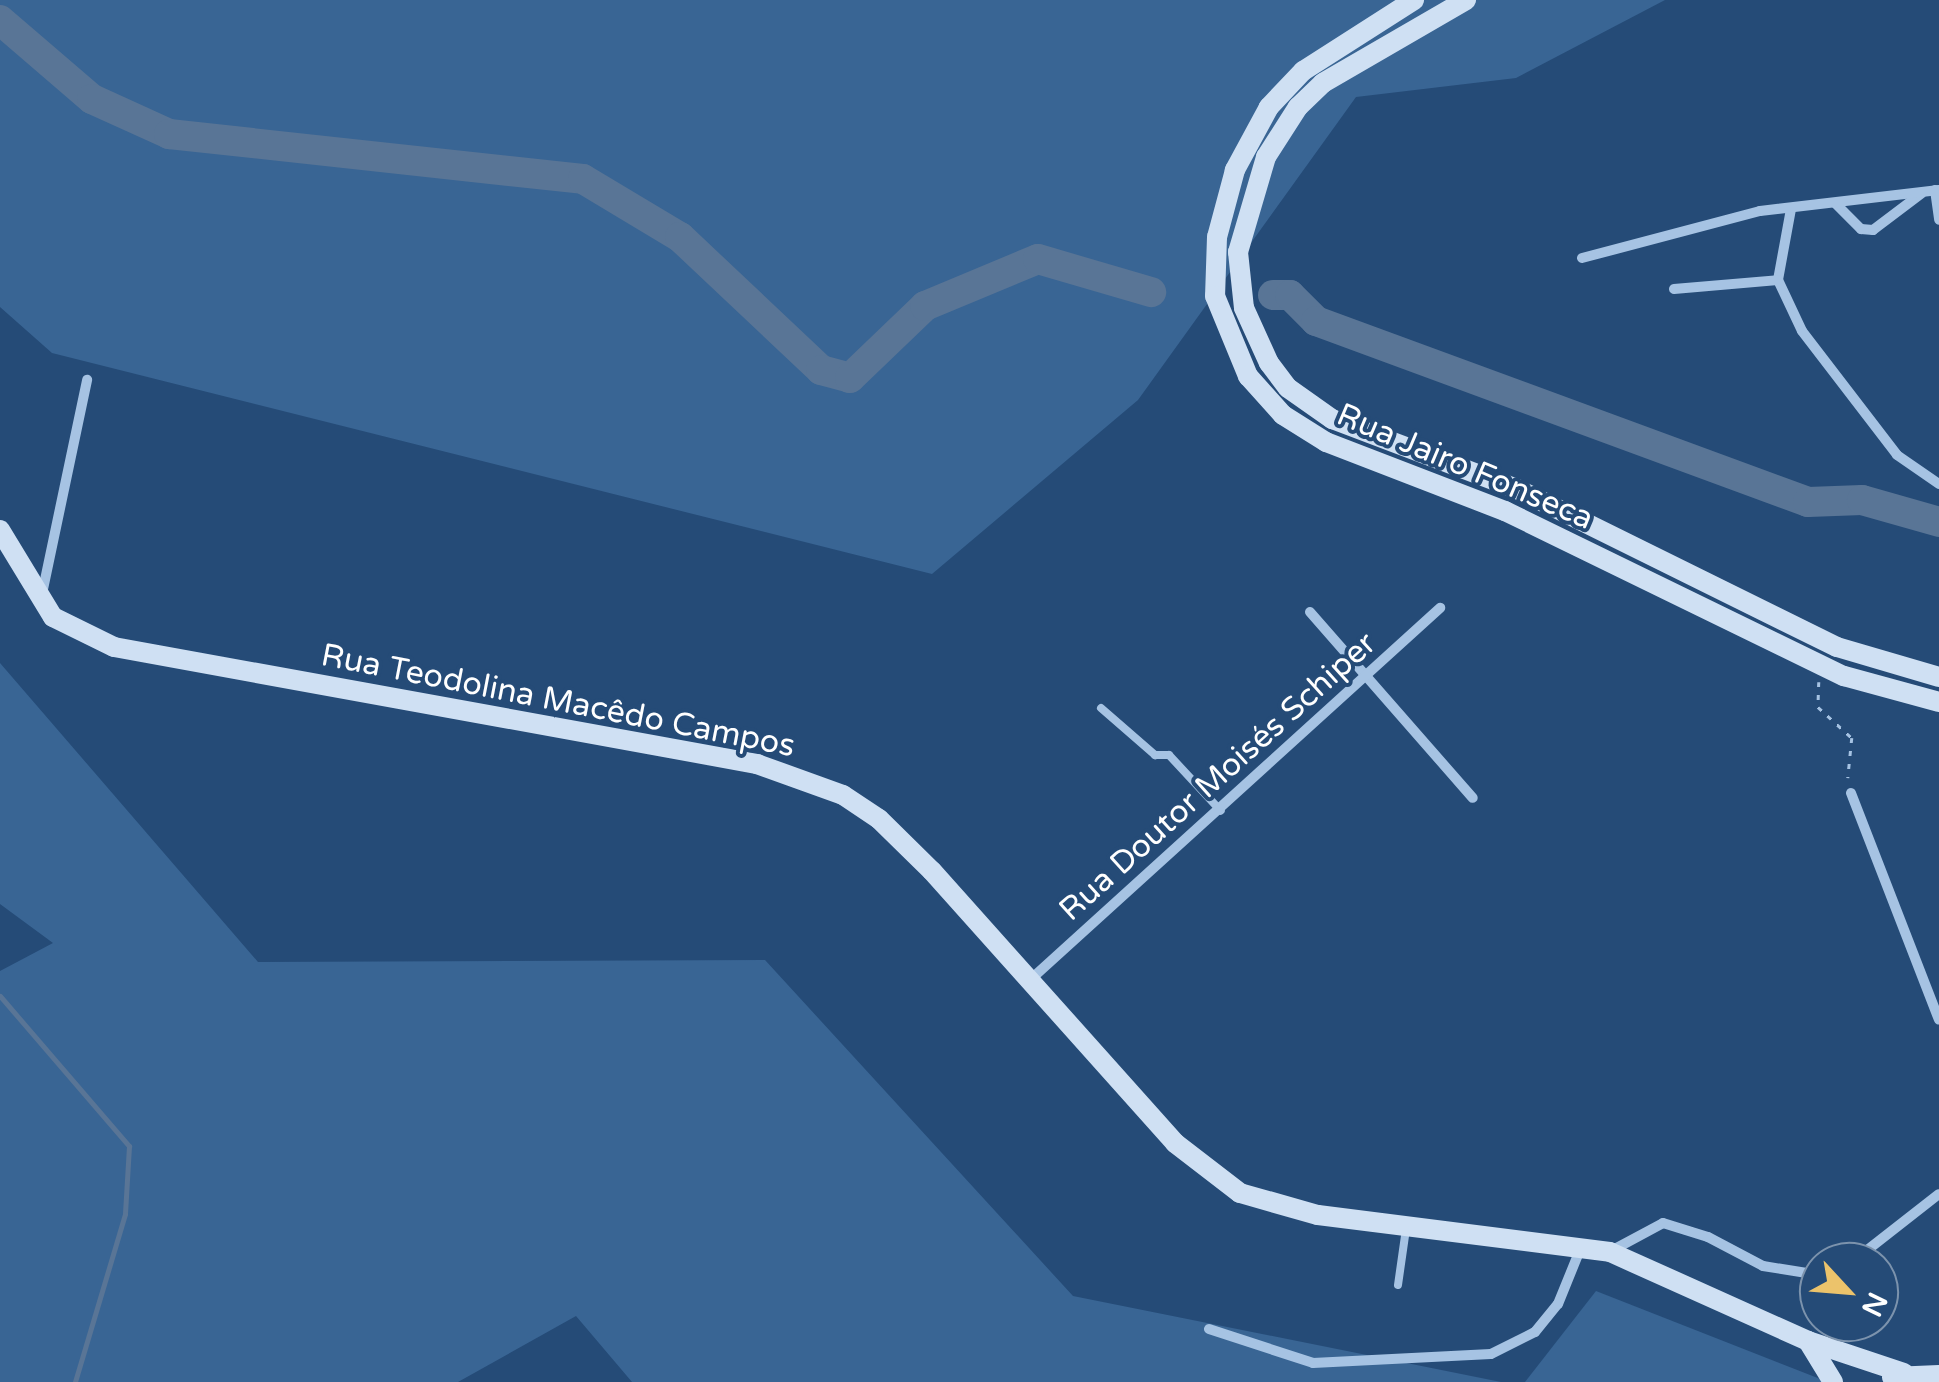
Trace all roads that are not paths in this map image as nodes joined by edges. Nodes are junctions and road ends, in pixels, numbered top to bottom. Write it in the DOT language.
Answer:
graph roads {
  1 [pos="1414,0"];
  2 [pos="1466,0"];
  3 [pos="1932,191"];
  4 [pos="1835,203"];
  5 [pos="1791,208"];
  6 [pos="1939,220"];
  7 [pos="1582,258"];
  8 [pos="1778,280"];
  9 [pos="1674,289"];
  10 [pos="87,380"];
  11 [pos="1939,484"];
  12 [pos="0,530"];
  13 [pos="40,600"];
  14 [pos="1440,608"];
  15 [pos="1310,612"];
  16 [pos="1371,674"];
  17 [pos="1939,676"];
  18 [pos="1939,702"];
  19 [pos="1101,708"];
  20 [pos="1851,794"];
  21 [pos="1473,798"];
  22 [pos="1221,811"];
  23 [pos="1028,982"];
  24 [pos="1939,1020"];
  25 [pos="1939,1194"];
  26 [pos="1406,1225"];
  27 [pos="1878,1242"];
  28 [pos="1582,1244"];
  29 [pos="1610,1252"];
  30 [pos="1799,1272"];
  31 [pos="1398,1284"];
  32 [pos="1209,1328"];
  33 [pos="1799,1337"];
  34 [pos="1809,1342"];
  35 [pos="1811,1342"];
  36 [pos="1904,1372"];
  37 [pos="1939,1375"];
  38 [pos="1833,1382"];
  39 [pos="1881,1382"];
  1 -- 18 [label="main road, Rua Jairo Fonseca"];
  2 -- 17 [label="main road, Rua Jairo Fonseca"];
  3 -- 4 [label="street"];
  3 -- 4 [label="street"];
  3 -- 6 [label="street"];
  4 -- 5 [label="street"];
  5 -- 7 [label="street"];
  5 -- 8 [label="street"];
  8 -- 9 [label="street"];
  8 -- 11 [label="street"];
  10 -- 13 [label="street"];
  12 -- 13 [label="main road, Rua Teodolina Macêdo Campos"];
  13 -- 23 [label="main road, Rua Teodolina Macêdo Campos"];
  14 -- 16 [label="street, Rua Doutor Moisés Schiper"];
  15 -- 16 [label="street"];
  16 -- 21 [label="street"];
  16 -- 22 [label="street, Rua Doutor Moisés Schiper"];
  19 -- 22 [label="lane"];
  20 -- 24 [label="street"];
  22 -- 23 [label="street, Rua Doutor Moisés Schiper"];
  23 -- 26 [label="main road, Rua Teodolina Macêdo Campos"];
  25 -- 27 [label="street"];
  26 -- 28 [label="main road, Rua Teodolina Macêdo Campos"];
  26 -- 31 [label="lane"];
  28 -- 29 [label="main road, Rua Teodolina Macêdo Campos"];
  28 -- 32 [label="street"];
  29 -- 30 [label="street"];
  29 -- 33 [label="main road, Rua Teodolina Macêdo Campos"];
  34 -- 38 [label="main road"];
  35 -- 36 [label="main road, Rua Teodolina Macêdo Campos"];
  36 -- 37 [label="main road, Rua Teodolina Macêdo Campos"];
  36 -- 39 [label="main road"];
}
